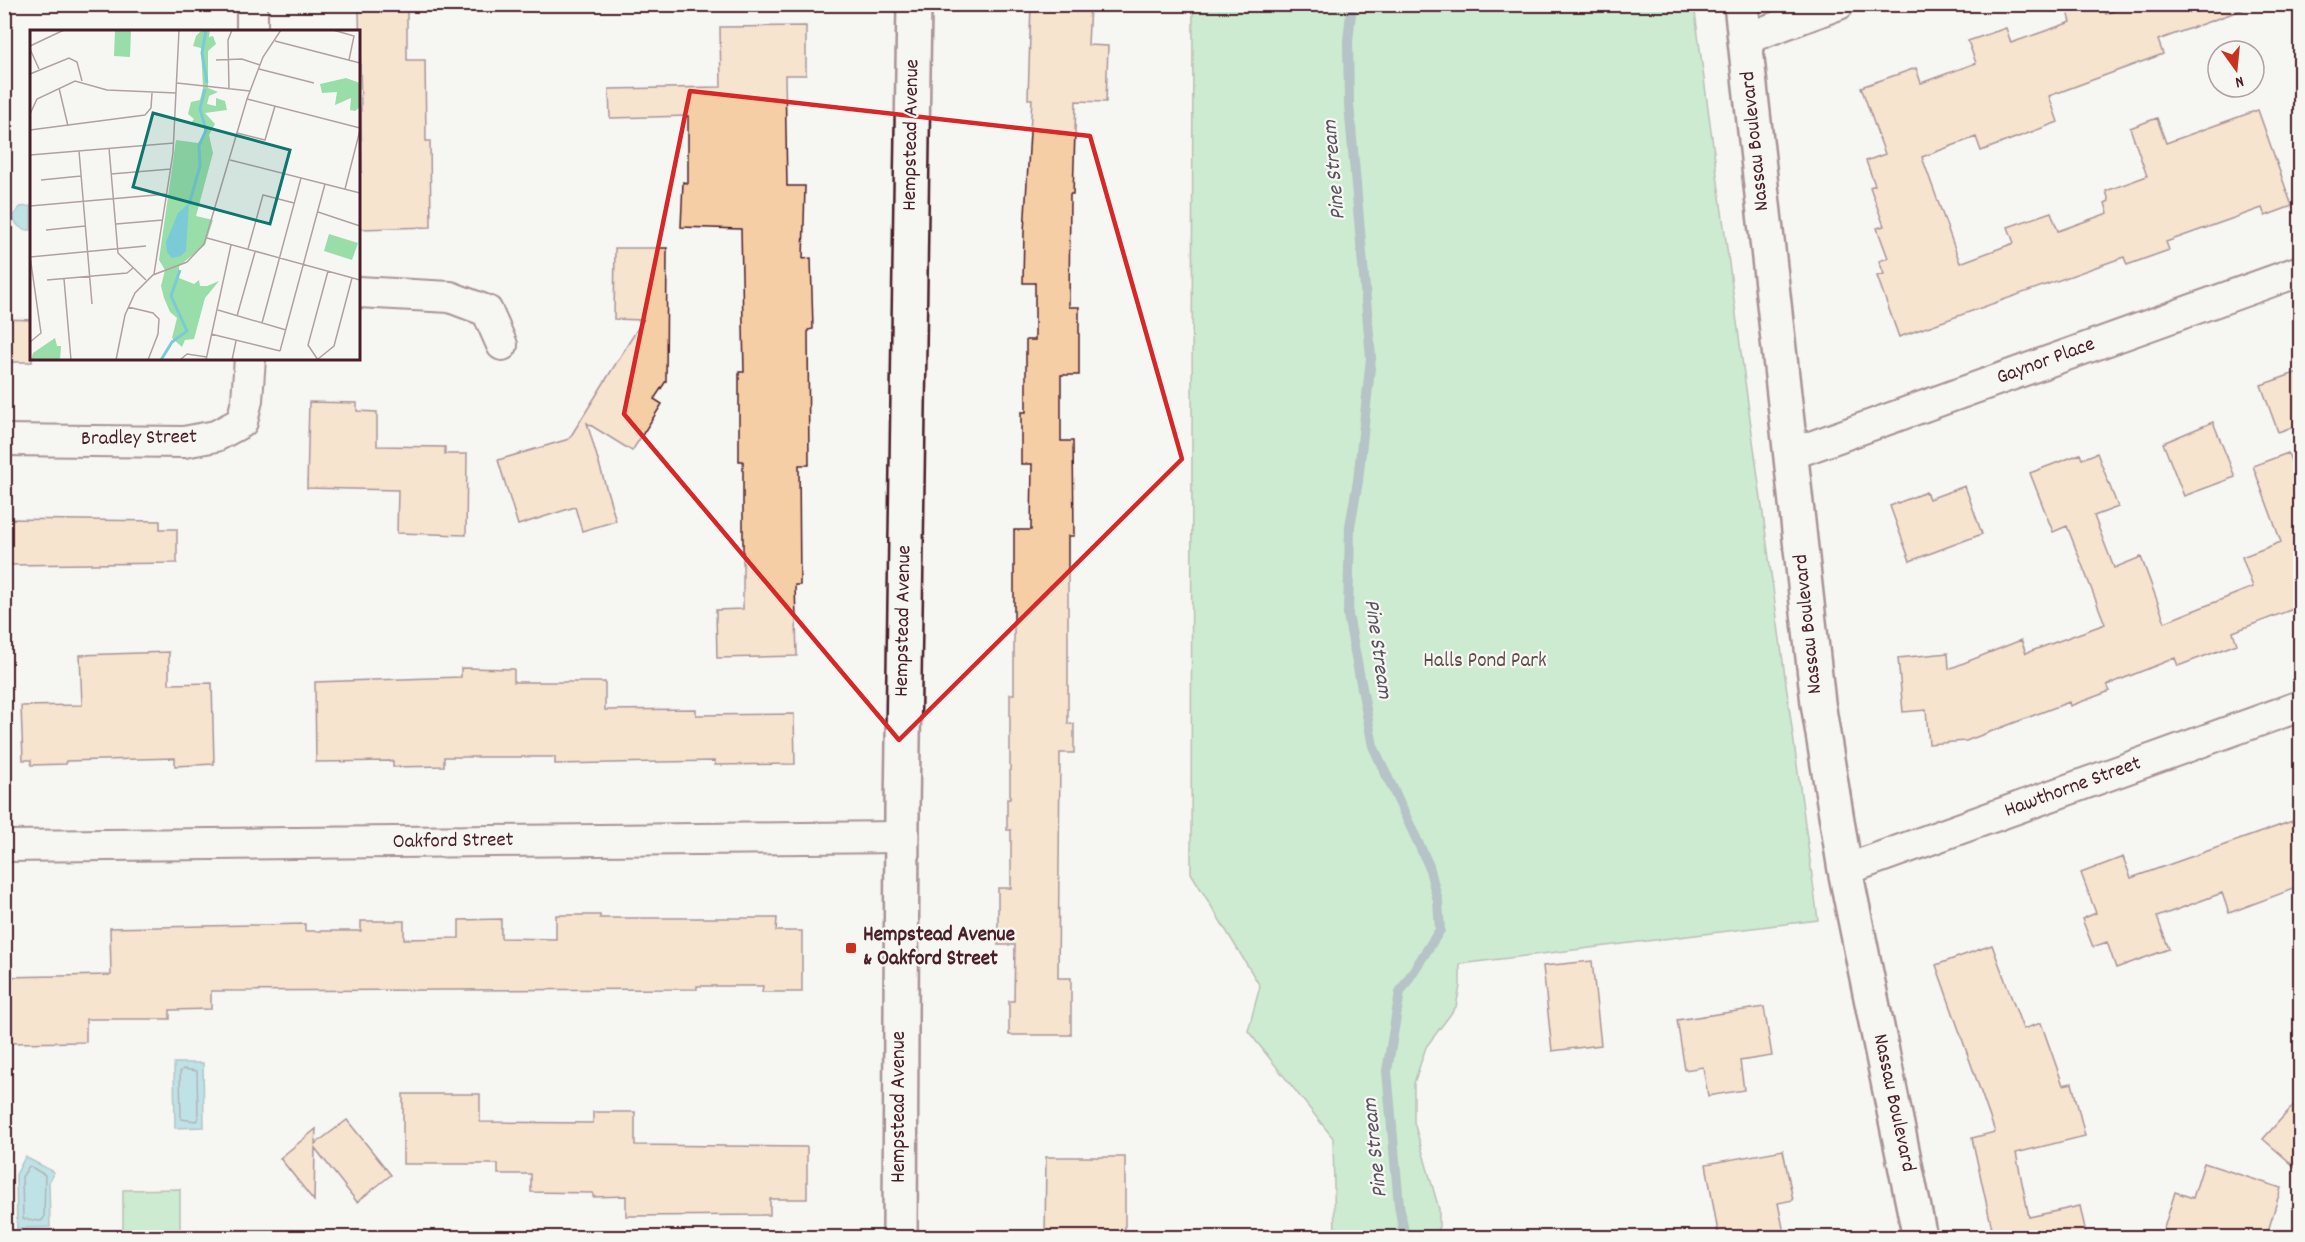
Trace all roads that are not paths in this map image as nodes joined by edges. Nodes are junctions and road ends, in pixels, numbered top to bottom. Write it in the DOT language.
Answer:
graph roads {
  1 [pos="252,4"];
  2 [pos="914,4"];
  3 [pos="1741,4"];
  4 [pos="1839,4"];
  5 [pos="252,30"];
  6 [pos="1745,39"];
  7 [pos="2301,270"];
  8 [pos="360,292"];
  9 [pos="502,345"];
  10 [pos="250,360"];
  11 [pos="4,440"];
  12 [pos="1791,454"];
  13 [pos="2301,706"];
  14 [pos="901,837"];
  15 [pos="4,846"];
  16 [pos="1845,870"];
  17 [pos="900,1238"];
  18 [pos="1920,1238"];
  1 -- 5 [label="street"];
  2 -- 14 [label="main road, Hempstead Avenue"];
  3 -- 6 [label="main road, Nassau Boulevard"];
  4 -- 6 [label="street"];
  6 -- 12 [label="main road, Nassau Boulevard"];
  7 -- 12 [label="street, Gaynor Place"];
  8 -- 9 [label="street"];
  10 -- 11 [label="street, Bradley Street"];
  12 -- 16 [label="main road, Nassau Boulevard"];
  13 -- 16 [label="street, Hawthorne Street"];
  14 -- 15 [label="street, Oakford Street"];
  14 -- 17 [label="main road, Hempstead Avenue"];
  16 -- 18 [label="main road, Nassau Boulevard"];
}
